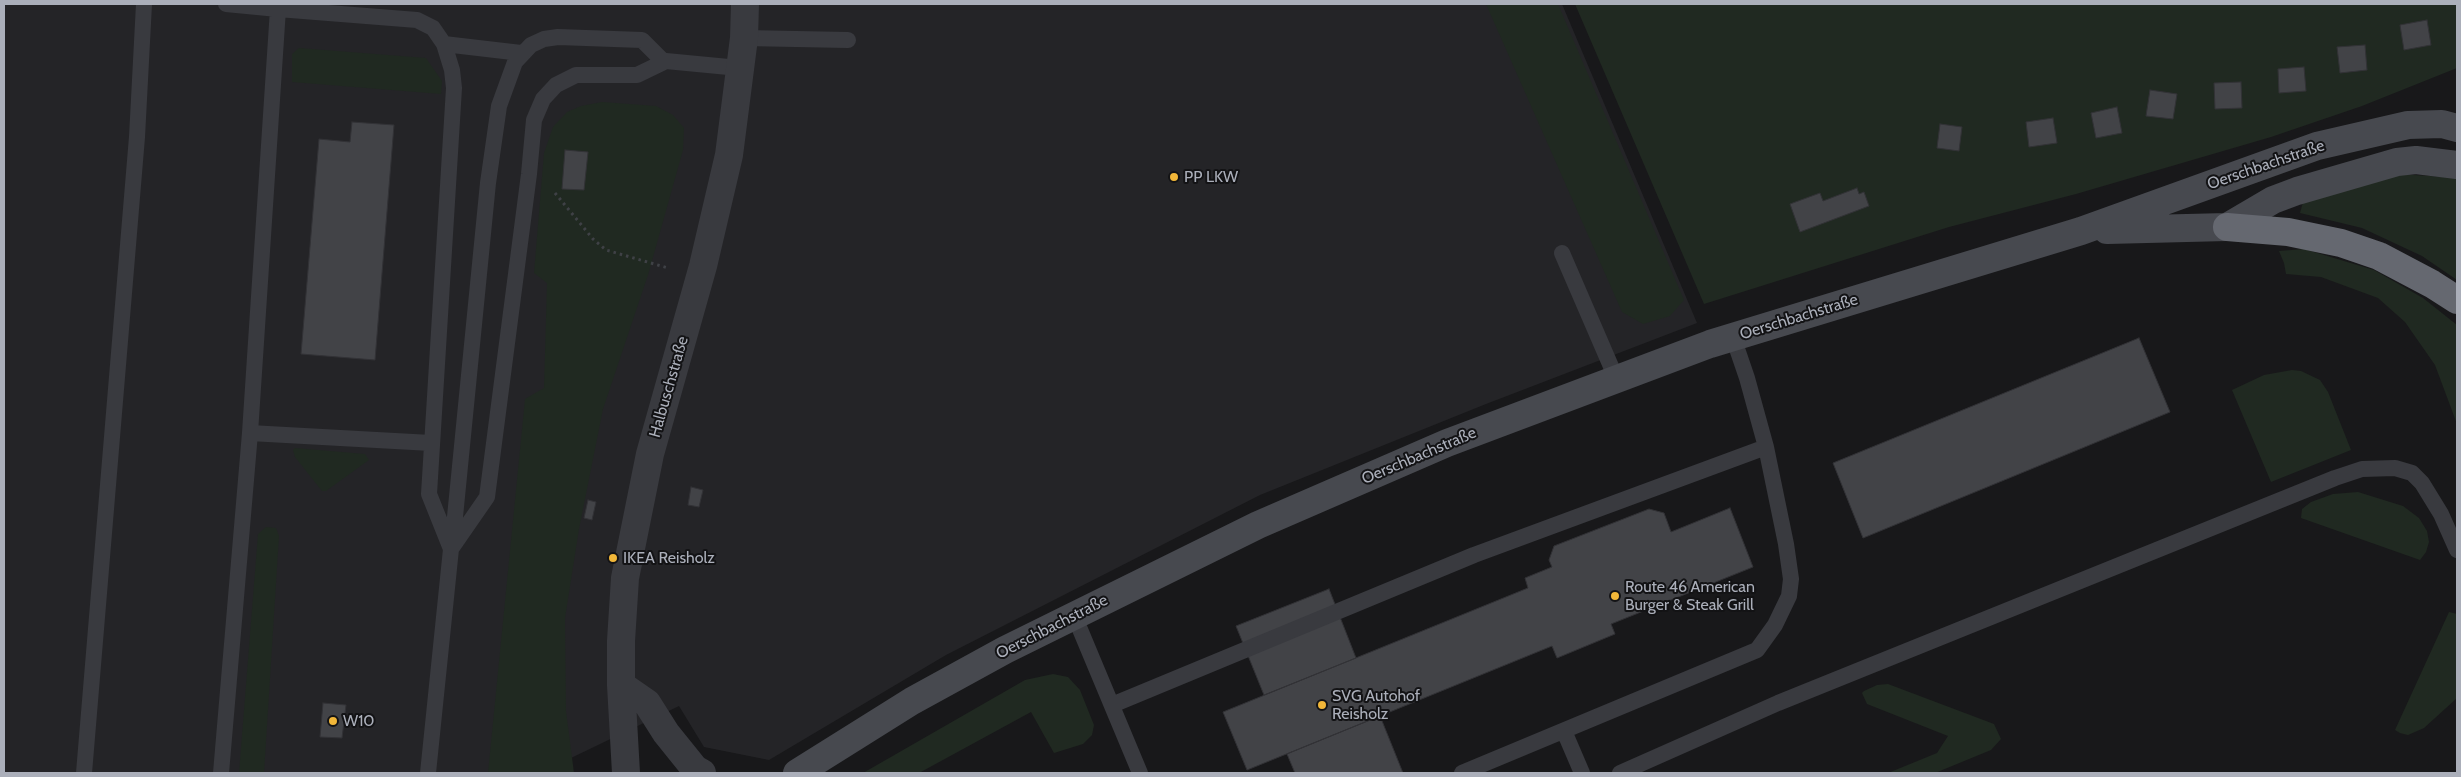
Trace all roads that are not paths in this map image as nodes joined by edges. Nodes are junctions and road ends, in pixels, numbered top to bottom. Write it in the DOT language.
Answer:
graph roads {
  1 [pos="144,4"];
  2 [pos="226,4"];
  3 [pos="745,4"];
  4 [pos="278,9"];
  5 [pos="744,38"];
  6 [pos="848,40"];
  7 [pos="444,44"];
  8 [pos="521,53"];
  9 [pos="664,62"];
  10 [pos="739,68"];
  11 [pos="2452,123"];
  12 [pos="2457,165"];
  13 [pos="2227,227"];
  14 [pos="2081,231"];
  15 [pos="1562,253"];
  16 [pos="2457,300"];
  17 [pos="1733,337"];
  18 [pos="1616,378"];
  19 [pos="250,433"];
  20 [pos="431,443"];
  21 [pos="1766,447"];
  22 [pos="451,549"];
  23 [pos="2457,550"];
  24 [pos="1074,615"];
  25 [pos="621,685"];
  26 [pos="1112,705"];
  27 [pos="1564,731"];
  28 [pos="84,773"];
  29 [pos="221,773"];
  30 [pos="428,773"];
  31 [pos="626,773"];
  32 [pos="702,773"];
  33 [pos="797,773"];
  34 [pos="1140,773"];
  35 [pos="1462,773"];
  36 [pos="1582,773"];
  37 [pos="1620,773"];
  1 -- 28 [label="lane"];
  2 -- 4 [label="lane"];
  3 -- 5 [label="street, Halbuschstraße"];
  4 -- 7 [label="lane"];
  4 -- 19 [label="lane"];
  5 -- 6 [label="lane"];
  5 -- 10 [label="street, Halbuschstraße"];
  7 -- 8 [label="lane"];
  7 -- 20 [label="lane"];
  8 -- 9 [label="lane"];
  8 -- 22 [label="lane"];
  9 -- 10 [label="lane"];
  9 -- 22 [label="lane"];
  10 -- 25 [label="street, Halbuschstraße"];
  11 -- 14 [label="main road, Oerschbachstraße"];
  12 -- 13 [label="main road"];
  13 -- 14 [label="main road, Oerschbachstraße"];
  13 -- 16 [label="highway"];
  14 -- 17 [label="main road, Oerschbachstraße"];
  15 -- 18 [label="lane"];
  17 -- 18 [label="main road, Oerschbachstraße"];
  17 -- 21 [label="lane"];
  18 -- 24 [label="main road, Oerschbachstraße"];
  19 -- 20 [label="lane"];
  19 -- 29 [label="lane"];
  20 -- 22 [label="lane"];
  21 -- 26 [label="lane"];
  21 -- 27 [label="lane"];
  22 -- 30 [label="lane"];
  23 -- 37 [label="lane"];
  24 -- 26 [label="lane"];
  24 -- 33 [label="main road, Oerschbachstraße"];
  25 -- 31 [label="street, Halbuschstraße"];
  25 -- 32 [label="street"];
  26 -- 34 [label="lane"];
  27 -- 35 [label="lane"];
  27 -- 36 [label="lane"];
}
